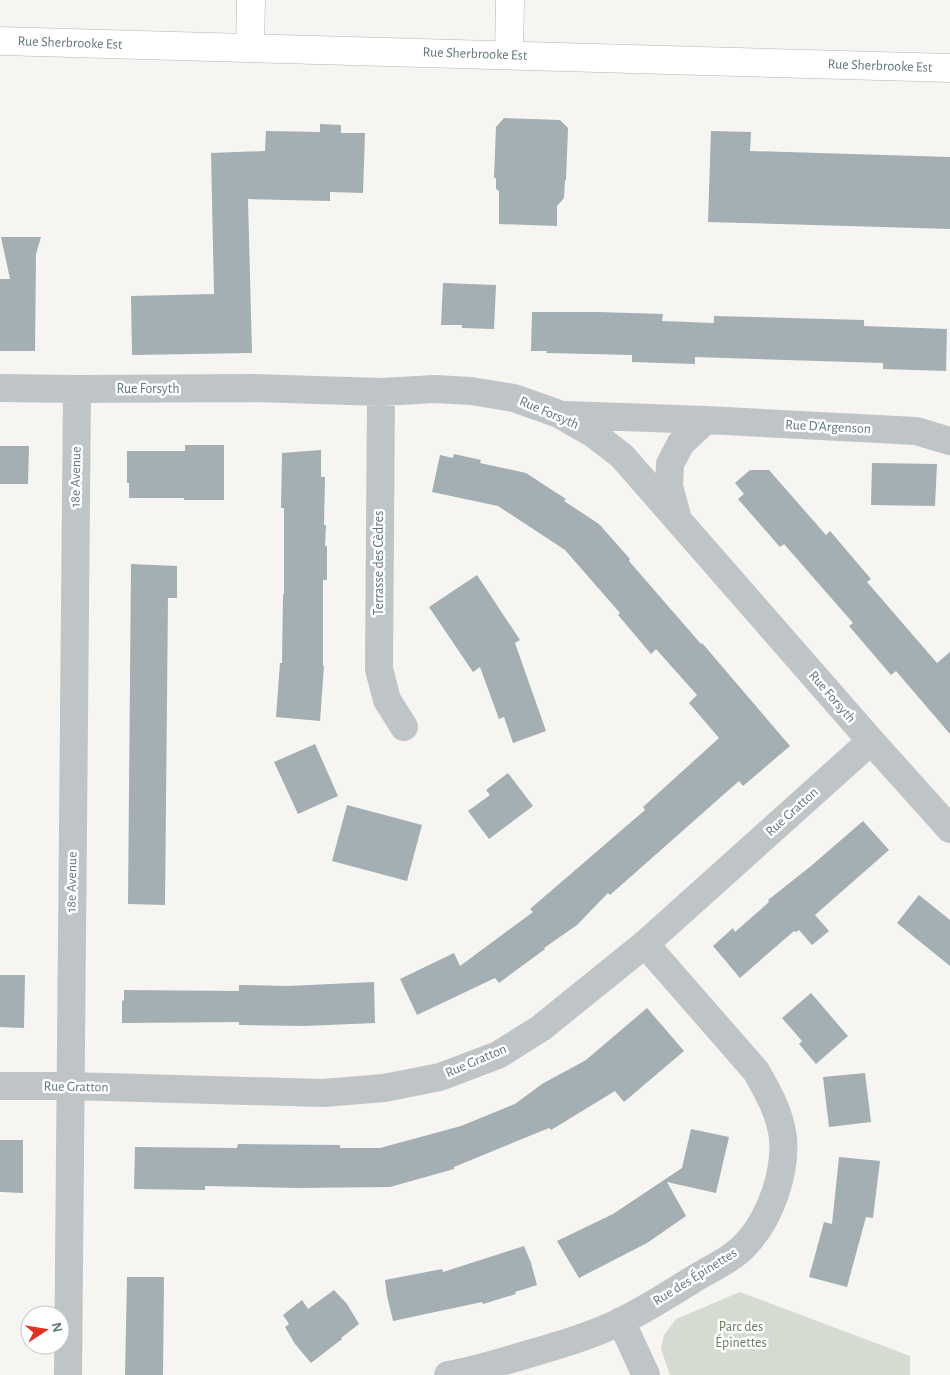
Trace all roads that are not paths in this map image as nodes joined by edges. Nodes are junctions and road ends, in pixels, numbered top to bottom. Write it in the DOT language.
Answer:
graph roads {
  1 [pos="251,0"];
  2 [pos="510,0"];
  3 [pos="0,41"];
  4 [pos="250,48"];
  5 [pos="508,55"];
  6 [pos="950,68"];
  7 [pos="0,388"];
  8 [pos="77,389"];
  9 [pos="380,392"];
  10 [pos="560,414"];
  11 [pos="706,420"];
  12 [pos="950,441"];
  13 [pos="678,519"];
  14 [pos="404,727"];
  15 [pos="870,741"];
  16 [pos="950,829"];
  17 [pos="645,944"];
  18 [pos="0,1086"];
  19 [pos="70,1086"];
  20 [pos="621,1321"];
  21 [pos="68,1375"];
  22 [pos="448,1375"];
  23 [pos="646,1375"];
  1 -- 4 [label="main road"];
  2 -- 5 [label="main road"];
  3 -- 4 [label="main road, Rue Sherbrooke Est"];
  4 -- 5 [label="main road, Rue Sherbrooke Est"];
  5 -- 6 [label="main road, Rue Sherbrooke Est"];
  7 -- 8 [label="street, Rue Forsyth"];
  8 -- 9 [label="street, Rue Forsyth"];
  8 -- 19 [label="street, 18e Avenue"];
  9 -- 10 [label="street, Rue Forsyth"];
  9 -- 14 [label="street, Terrasse des Cèdres"];
  10 -- 11 [label="street, Rue D'Argenson"];
  10 -- 13 [label="street, Rue Forsyth"];
  11 -- 12 [label="street, Rue D'Argenson"];
  11 -- 13 [label="street"];
  13 -- 15 [label="street, Rue Forsyth"];
  15 -- 16 [label="street, Rue Forsyth"];
  15 -- 17 [label="street, Rue Gratton"];
  17 -- 19 [label="street, Rue Gratton"];
  17 -- 20 [label="street, Rue des Épinettes"];
  18 -- 19 [label="street, Rue Gratton"];
  19 -- 21 [label="street, 18e Avenue"];
  20 -- 22 [label="street, Rue des Épinettes"];
  20 -- 23 [label="street"];
}
